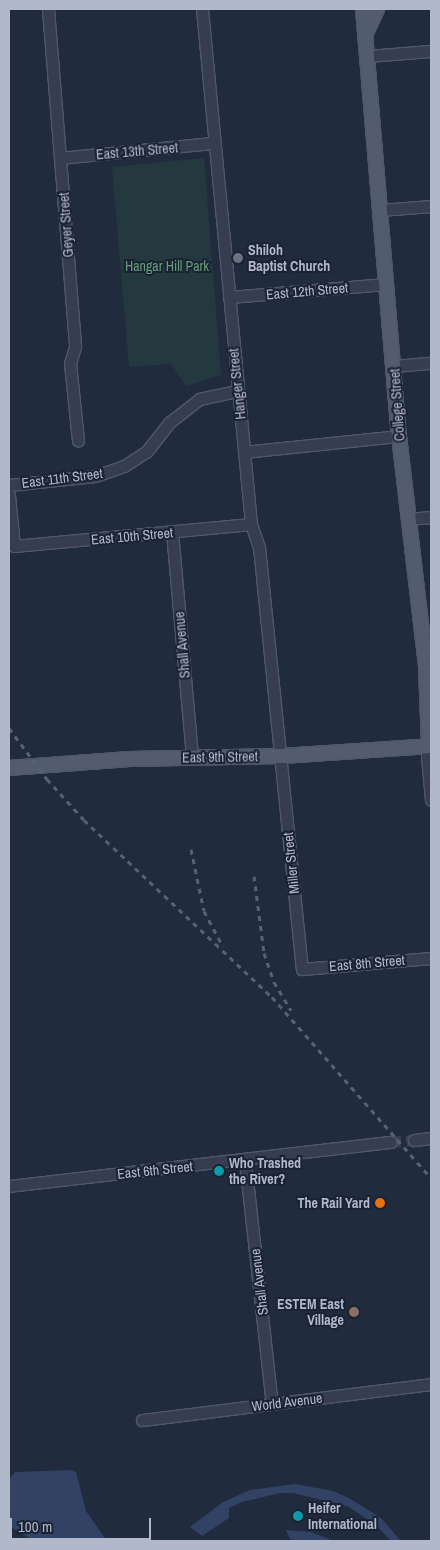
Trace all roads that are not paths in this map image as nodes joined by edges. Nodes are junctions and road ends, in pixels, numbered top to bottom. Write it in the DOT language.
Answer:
graph roads {
  1 [pos="48,9"];
  2 [pos="202,9"];
  3 [pos="363,9"];
  4 [pos="377,9"];
  5 [pos="365,34"];
  6 [pos="431,51"];
  7 [pos="367,56"];
  8 [pos="214,143"];
  9 [pos="60,158"];
  10 [pos="431,206"];
  11 [pos="380,210"];
  12 [pos="386,284"];
  13 [pos="229,297"];
  14 [pos="431,362"];
  15 [pos="394,366"];
  16 [pos="237,392"];
  17 [pos="399,436"];
  18 [pos="78,441"];
  19 [pos="244,452"];
  20 [pos="9,484"];
  21 [pos="9,495"];
  22 [pos="431,517"];
  23 [pos="408,519"];
  24 [pos="251,524"];
  25 [pos="172,532"];
  26 [pos="430,746"];
  27 [pos="282,756"];
  28 [pos="192,757"];
  29 [pos="9,768"];
  30 [pos="431,800"];
  31 [pos="431,958"];
  32 [pos="302,969"];
  33 [pos="431,1138"];
  34 [pos="414,1140"];
  35 [pos="390,1142"];
  36 [pos="245,1161"];
  37 [pos="9,1186"];
  38 [pos="431,1384"];
  39 [pos="272,1404"];
  40 [pos="142,1420"];
  1 -- 9 [label="street, Geyer Street"];
  2 -- 8 [label="street, Hanger Street"];
  3 -- 5 [label="main road, College Street"];
  4 -- 5 [label="main road"];
  5 -- 7 [label="main road, College Street"];
  6 -- 7 [label="street"];
  7 -- 11 [label="main road, College Street"];
  8 -- 9 [label="street, East 13th Street"];
  8 -- 13 [label="street, Hanger Street"];
  9 -- 18 [label="street, Geyer Street"];
  10 -- 11 [label="street"];
  11 -- 12 [label="main road, College Street"];
  12 -- 13 [label="street, East 12th Street"];
  12 -- 15 [label="main road, College Street"];
  13 -- 16 [label="street, Hanger Street"];
  14 -- 15 [label="street"];
  15 -- 17 [label="main road, College Street"];
  16 -- 19 [label="street, Hanger Street"];
  16 -- 20 [label="street, East 11th Street"];
  17 -- 19 [label="street"];
  17 -- 23 [label="main road, College Street"];
  19 -- 24 [label="street, Hanger Street"];
  21 -- 25 [label="street, East 10th Street"];
  22 -- 23 [label="street"];
  23 -- 26 [label="main road, College Street"];
  24 -- 25 [label="street, East 10th Street"];
  24 -- 27 [label="street, Hanger Street"];
  25 -- 28 [label="street, Shall Avenue"];
  26 -- 27 [label="main road, East 9th Street"];
  26 -- 30 [label="street, College Street"];
  27 -- 28 [label="main road, East 9th Street"];
  27 -- 32 [label="street, Miller Street"];
  28 -- 29 [label="main road, East 9th Street"];
  31 -- 32 [label="street, East 8th Street"];
  33 -- 34 [label="street"];
  35 -- 36 [label="street, East 6th Street"];
  36 -- 37 [label="street, East 6th Street"];
  36 -- 39 [label="street, Shall Avenue"];
  38 -- 39 [label="street, World Avenue"];
  39 -- 40 [label="street, World Avenue"];
}
